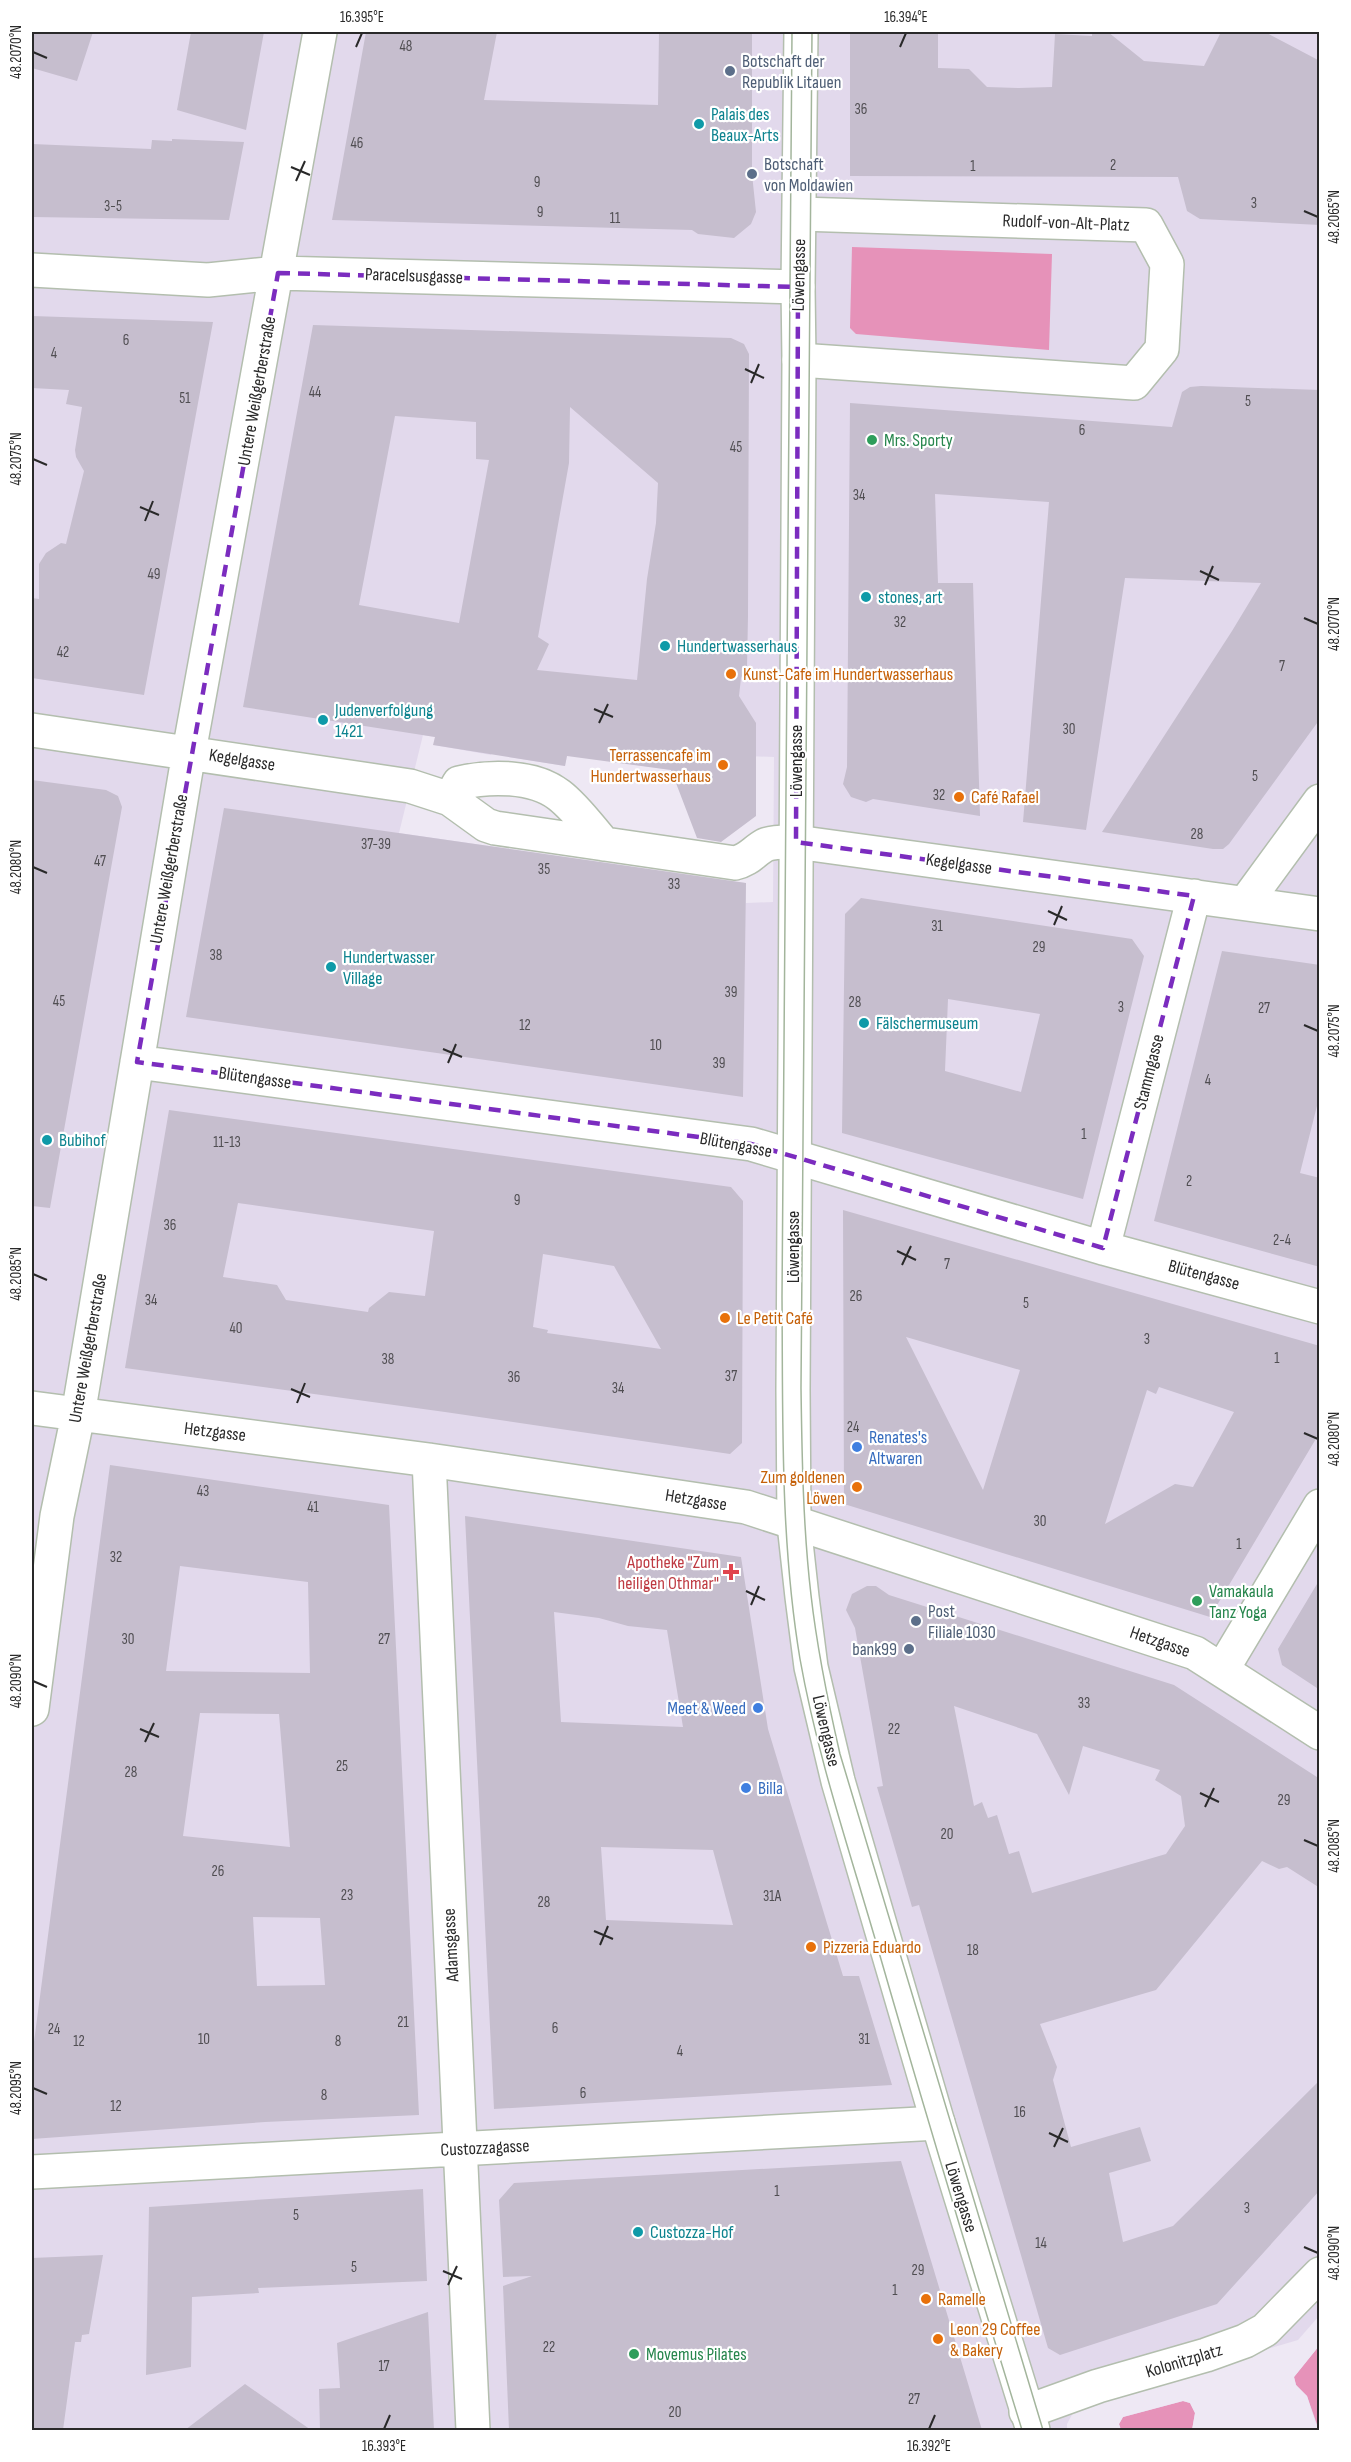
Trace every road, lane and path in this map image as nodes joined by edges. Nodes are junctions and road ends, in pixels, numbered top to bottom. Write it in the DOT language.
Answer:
graph roads {
  1 [pos="320,32"];
  2 [pos="801,32"];
  3 [pos="800,214"];
  4 [pos="32,270"];
  5 [pos="278,273"];
  6 [pos="798,287"];
  7 [pos="799,360"];
  8 [pos="32,730"];
  9 [pos="189,752"];
  10 [pos="450,799"];
  11 [pos="1320,801"];
  12 [pos="796,842"];
  13 [pos="604,844"];
  14 [pos="1194,896"];
  15 [pos="1246,902"];
  16 [pos="1320,914"];
  17 [pos="136,1062"];
  18 [pos="793,1158"];
  19 [pos="1103,1248"];
  20 [pos="1320,1307"];
  21 [pos="32,1408"];
  22 [pos="78,1415"];
  23 [pos="429,1460"];
  24 [pos="1320,1506"];
  25 [pos="794,1524"];
  26 [pos="1222,1670"];
  27 [pos="32,1709"];
  28 [pos="1320,1733"];
  29 [pos="938,2123"];
  30 [pos="460,2149"];
  31 [pos="32,2172"];
  32 [pos="1320,2274"];
  33 [pos="1029,2421"];
  34 [pos="473,2430"];
  1 -- 5 [label="street, Untere Weißgerberstraße"];
  2 -- 3 [label="street, Löwengasse"];
  3 -- 6 [label="street, Löwengasse"];
  3 -- 7 [label="street, Rudolf-von-Alt-Platz"];
  4 -- 5 [label="street, Paracelsusgasse"];
  5 -- 6 [label="street, Paracelsusgasse"];
  5 -- 9 [label="street, Untere Weißgerberstraße"];
  6 -- 7 [label="street, Löwengasse"];
  7 -- 12 [label="street, Löwengasse"];
  8 -- 9 [label="street, Kegelgasse"];
  9 -- 10 [label="street, Kegelgasse"];
  9 -- 17 [label="street, Untere Weißgerberstraße"];
  10 -- 13 [label="street, Kegelgasse"];
  10 -- 13 [label="street"];
  11 -- 15 [label="street"];
  12 -- 13 [label="street, Kegelgasse"];
  12 -- 14 [label="street, Kegelgasse"];
  12 -- 18 [label="street, Löwengasse"];
  14 -- 15 [label="street, Kegelgasse"];
  14 -- 19 [label="street, Stammgasse"];
  15 -- 16 [label="street, Kegelgasse"];
  17 -- 18 [label="street, Blütengasse"];
  17 -- 22 [label="street, Untere Weißgerberstraße"];
  18 -- 19 [label="street, Blütengasse"];
  18 -- 25 [label="street, Löwengasse"];
  19 -- 20 [label="street, Blütengasse"];
  21 -- 22 [label="street, Hetzgasse"];
  22 -- 23 [label="street, Hetzgasse"];
  22 -- 27 [label="street, Untere Weißgerberstraße"];
  23 -- 25 [label="street, Hetzgasse"];
  23 -- 30 [label="street, Adamsgasse"];
  24 -- 26 [label="street"];
  25 -- 26 [label="street, Hetzgasse"];
  25 -- 29 [label="street, Löwengasse"];
  26 -- 28 [label="street, Hetzgasse"];
  29 -- 30 [label="street, Custozzagasse"];
  29 -- 33 [label="street, Löwengasse"];
  30 -- 31 [label="street, Custozzagasse"];
  30 -- 34 [label="street, Adamsgasse"];
  32 -- 33 [label="street, Kolonitzplatz"];
}
